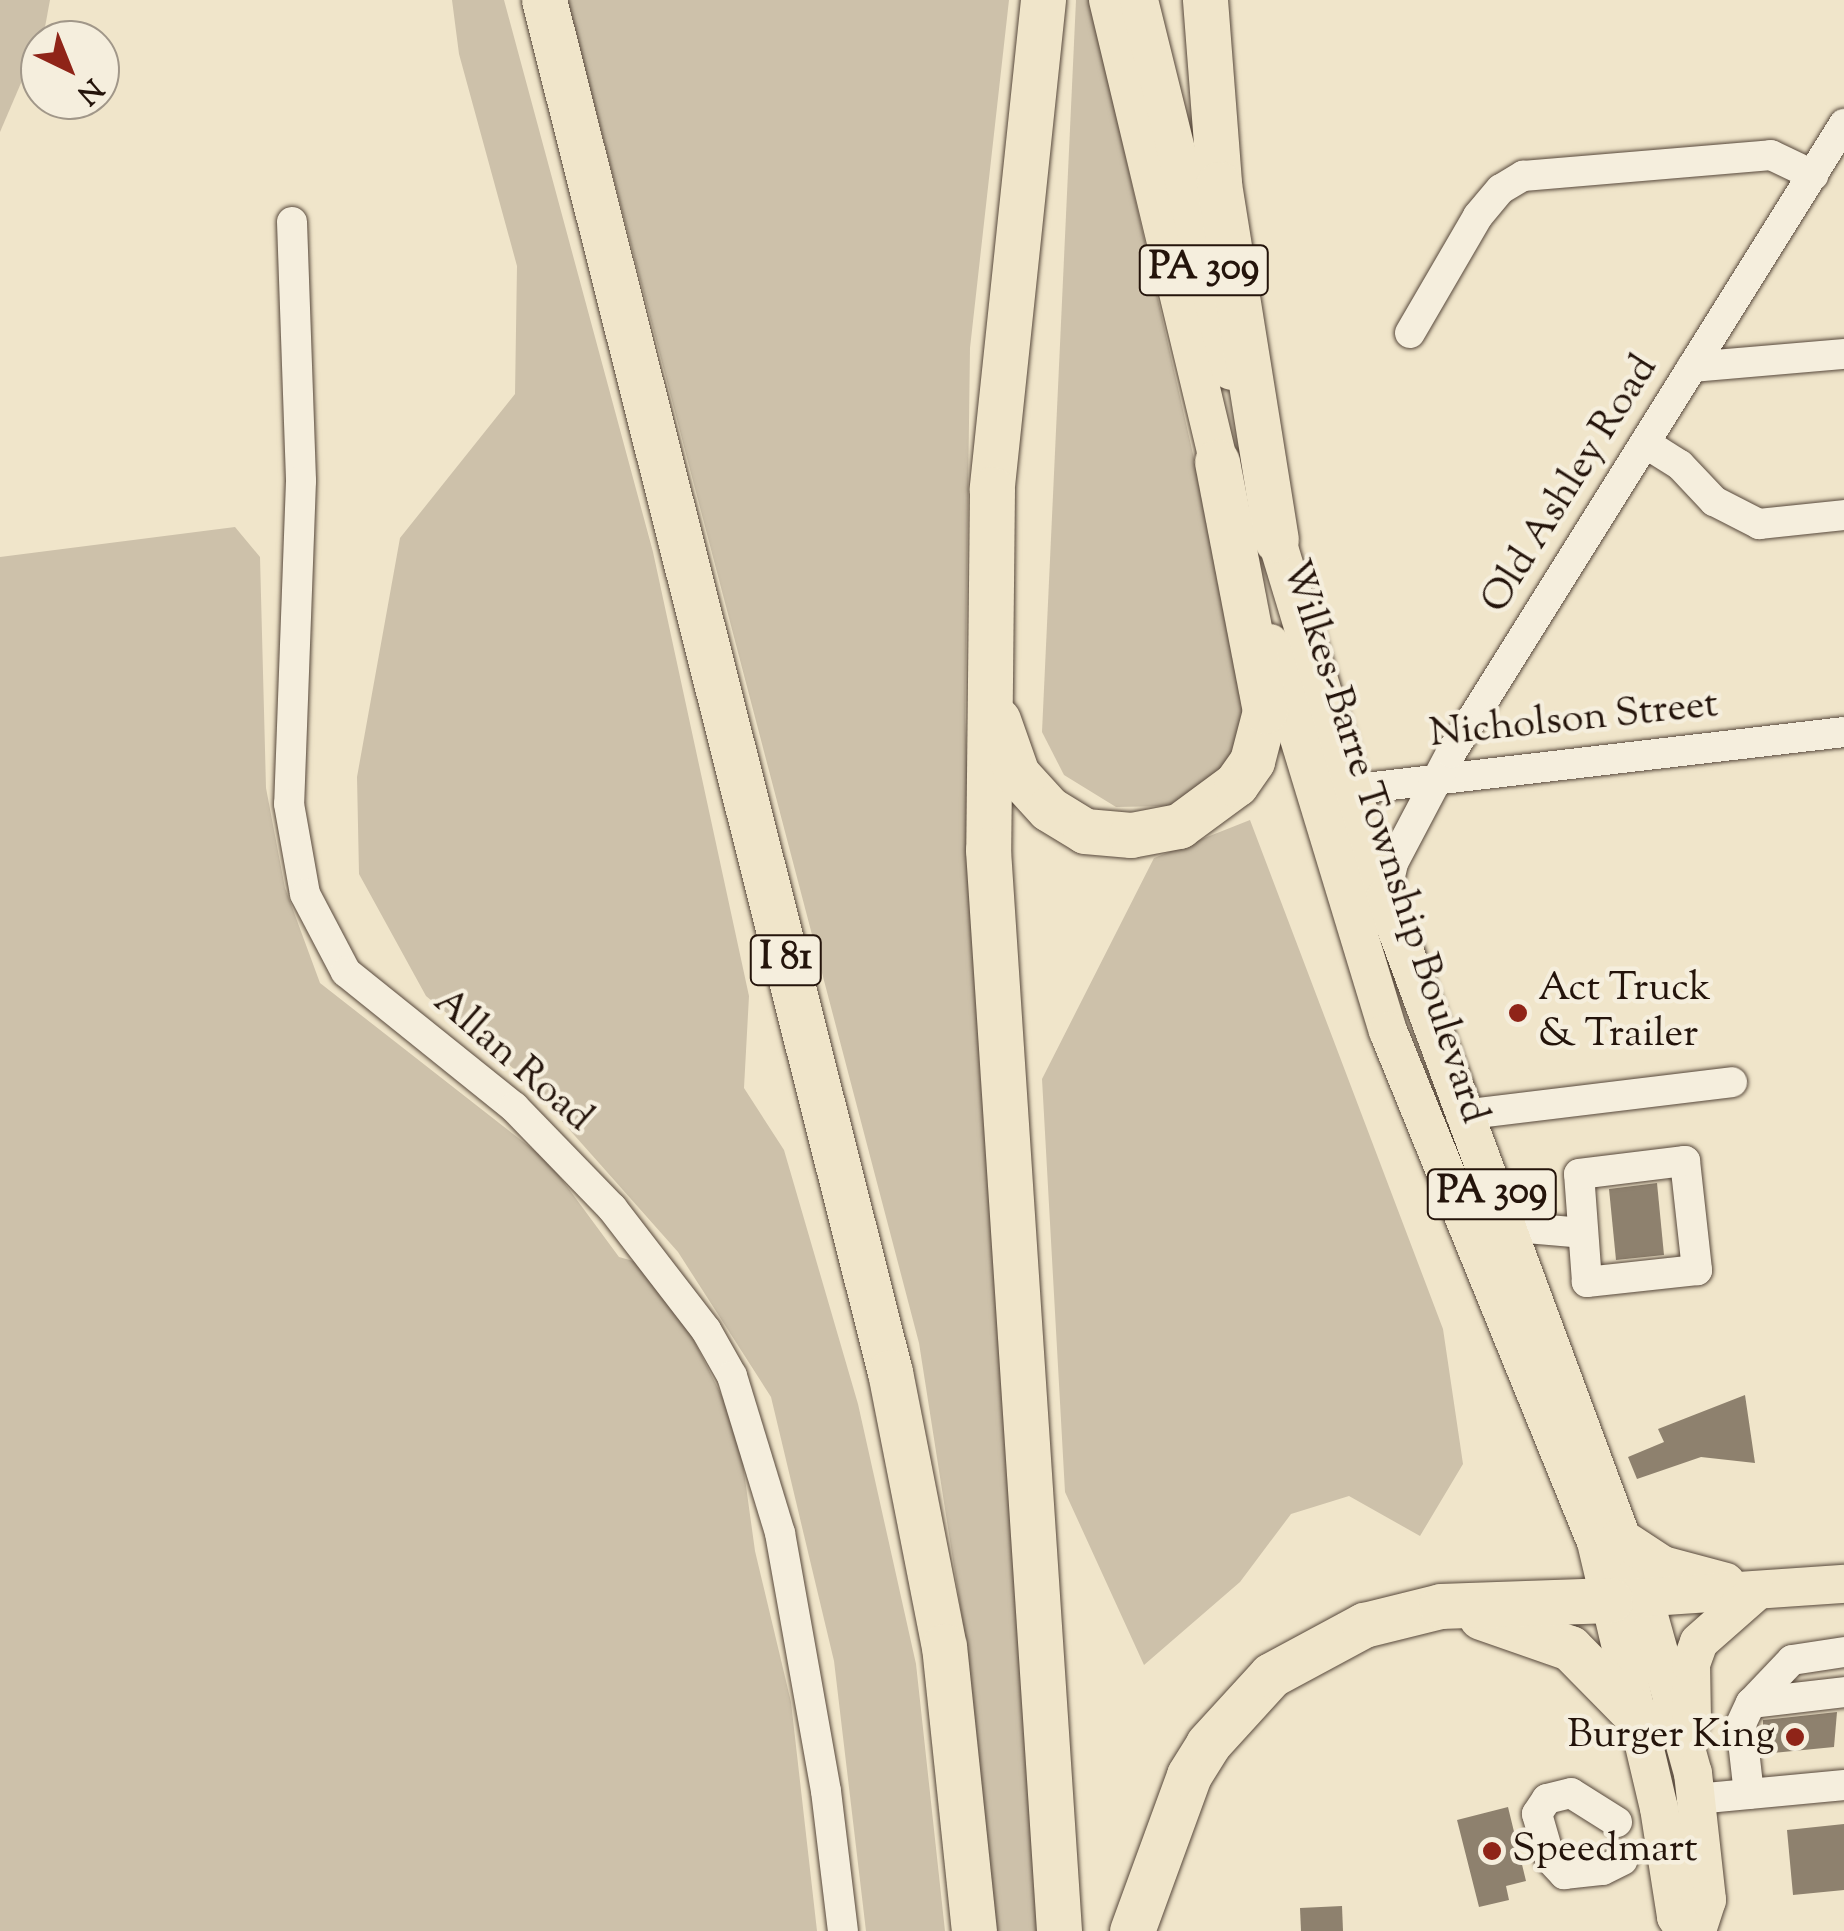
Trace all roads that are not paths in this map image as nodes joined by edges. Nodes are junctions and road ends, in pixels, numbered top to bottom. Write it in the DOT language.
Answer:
graph roads {
  1 [pos="544,0"];
  2 [pos="1043,0"];
  3 [pos="1108,0"];
  4 [pos="1138,0"];
  5 [pos="1205,0"];
  6 [pos="1844,124"];
  7 [pos="1813,175"];
  8 [pos="292,222"];
  9 [pos="1410,332"];
  10 [pos="1844,354"];
  11 [pos="1692,367"];
  12 [pos="1645,443"];
  13 [pos="1217,462"];
  14 [pos="1844,515"];
  15 [pos="1276,539"];
  16 [pos="990,646"];
  17 [pos="1844,732"];
  18 [pos="1440,775"];
  19 [pos="1331,792"];
  20 [pos="1385,898"];
  21 [pos="1732,1082"];
  22 [pos="1461,1115"];
  23 [pos="1504,1226"];
  24 [pos="1582,1233"];
  25 [pos="1523,1276"];
  26 [pos="1620,1537"];
  27 [pos="1844,1584"];
  28 [pos="1756,1592"];
  29 [pos="1627,1599"];
  30 [pos="1441,1606"];
  31 [pos="1844,1652"];
  32 [pos="1844,1692"];
  33 [pos="1750,1703"];
  34 [pos="1640,1719"];
  35 [pos="1694,1786"];
  36 [pos="1844,1786"];
  37 [pos="1749,1794"];
  38 [pos="1659,1808"];
  39 [pos="1617,1822"];
  40 [pos="1623,1860"];
  41 [pos="1668,1860"];
  42 [pos="844,1931"];
  43 [pos="974,1931"];
  44 [pos="1059,1931"];
  45 [pos="1132,1931"];
  46 [pos="1685,1931"];
  47 [pos="1698,1931"];
  1 -- 43 [label="highway, I 81"];
  2 -- 16 [label="highway"];
  3 -- 13 [label="main road, PA 309"];
  4 -- 15 [label="main road, PA 309"];
  5 -- 15 [label="highway"];
  6 -- 7 [label="street, Old Ashley Road"];
  7 -- 9 [label="street"];
  7 -- 11 [label="street, Old Ashley Road"];
  8 -- 42 [label="street, Allan Road"];
  10 -- 11 [label="street"];
  11 -- 12 [label="street, Old Ashley Road"];
  12 -- 14 [label="street"];
  12 -- 18 [label="street, Old Ashley Road"];
  13 -- 16 [label="highway"];
  13 -- 19 [label="main road, Wilkes-Barre Township Boulevard"];
  15 -- 19 [label="main road, Wilkes-Barre Township Boulevard / PA 309"];
  16 -- 44 [label="highway"];
  17 -- 18 [label="street, Nicholson Street"];
  18 -- 19 [label="street, Nicholson Street"];
  18 -- 20 [label="street, Old Ashley Road"];
  19 -- 20 [label="main road, Wilkes-Barre Township Boulevard / PA 309"];
  19 -- 29 [label="main road, Wilkes-Barre Township Boulevard"];
  20 -- 22 [label="main road, Wilkes-Barre Township Boulevard / PA 309"];
  21 -- 22 [label="street"];
  22 -- 23 [label="main road, Wilkes-Barre Township Boulevard / PA 309"];
  23 -- 24 [label="street"];
  23 -- 25 [label="main road, Wilkes-Barre Township Boulevard / PA 309"];
  24 -- 24 [label="street"];
  24 -- 25 [label="street"];
  25 -- 26 [label="main road, Wilkes-Barre Township Boulevard / PA 309"];
  26 -- 28 [label="main road"];
  26 -- 29 [label="main road, Wilkes-Barre Township Boulevard / PA 309"];
  27 -- 28 [label="main road"];
  28 -- 29 [label="main road"];
  28 -- 35 [label="main road"];
  29 -- 30 [label="highway"];
  29 -- 34 [label="main road, Wilkes-Barre Township Boulevard"];
  29 -- 35 [label="main road, Wilkes-Barre Township Boulevard"];
  30 -- 34 [label="highway"];
  30 -- 45 [label="highway"];
  31 -- 33 [label="street"];
  32 -- 33 [label="street"];
  33 -- 37 [label="street"];
  34 -- 38 [label="main road, Wilkes-Barre Township Boulevard"];
  35 -- 37 [label="street"];
  35 -- 47 [label="main road, Wilkes-Barre Township Boulevard"];
  36 -- 37 [label="street"];
  38 -- 39 [label="street"];
  38 -- 41 [label="main road, Wilkes-Barre Township Boulevard"];
  39 -- 40 [label="street"];
  39 -- 40 [label="street"];
  40 -- 41 [label="street"];
  41 -- 46 [label="main road, Wilkes-Barre Township Boulevard"];
}
